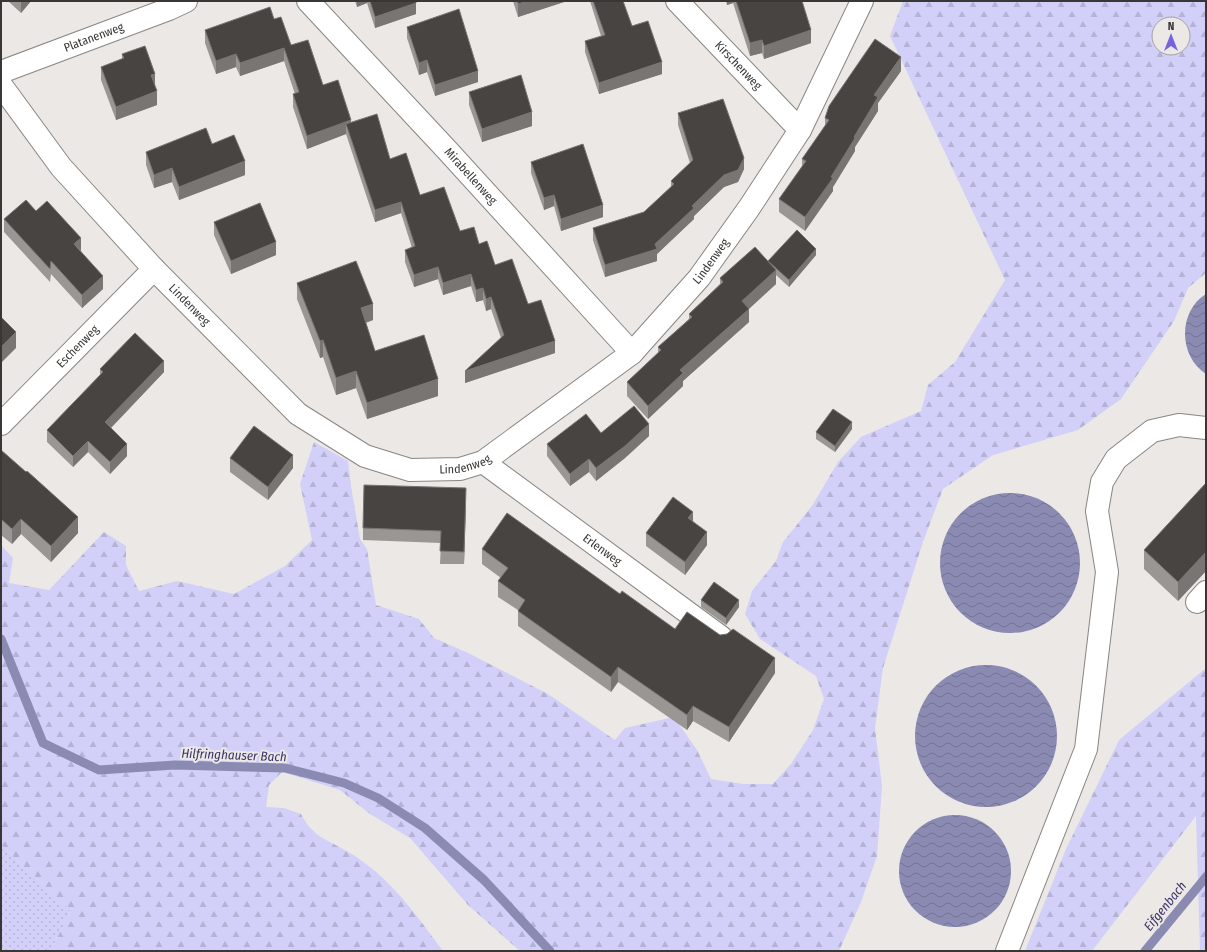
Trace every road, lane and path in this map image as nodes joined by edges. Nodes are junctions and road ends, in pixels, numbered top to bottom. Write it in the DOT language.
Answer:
graph roads {
  1 [pos="186,1"];
  2 [pos="308,1"];
  3 [pos="677,1"];
  4 [pos="862,1"];
  5 [pos="1,72"];
  6 [pos="1,85"];
  7 [pos="800,130"];
  8 [pos="154,269"];
  9 [pos="632,353"];
  10 [pos="1,424"];
  11 [pos="1206,428"];
  12 [pos="483,462"];
  13 [pos="722,638"];
  14 [pos="1007,951"];
  1 -- 5 [label="street, Platanenweg"];
  2 -- 9 [label="street, Mirabellenweg"];
  3 -- 7 [label="street, Kirschenweg"];
  4 -- 7 [label="street, Lindenweg"];
  6 -- 8 [label="street, Lindenweg"];
  7 -- 9 [label="street, Lindenweg"];
  8 -- 10 [label="street, Eschenweg"];
  8 -- 12 [label="street, Lindenweg"];
  9 -- 12 [label="street, Lindenweg"];
  11 -- 14 [label="street"];
  12 -- 13 [label="street, Erlenweg"];
}
